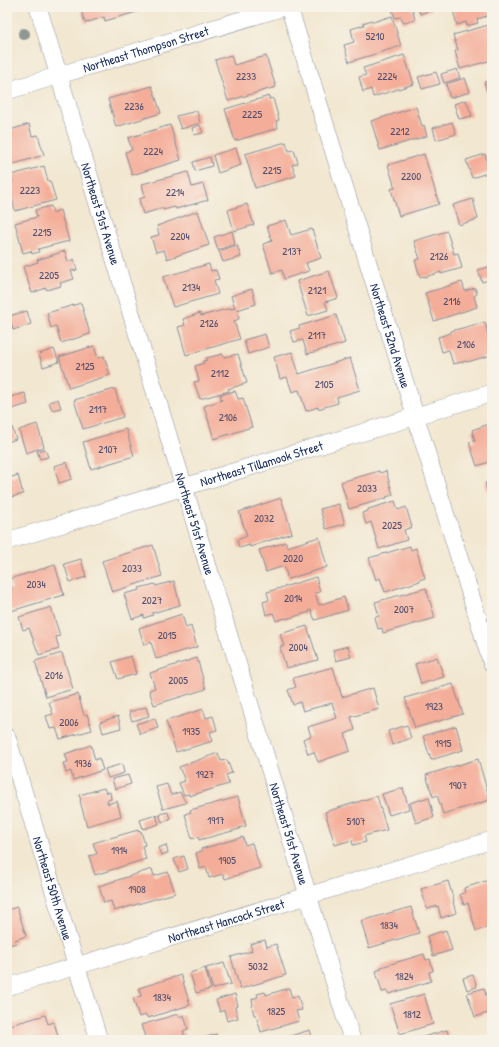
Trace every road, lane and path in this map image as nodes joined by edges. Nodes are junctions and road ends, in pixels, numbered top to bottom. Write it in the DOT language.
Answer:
graph roads {
  1 [pos="38,7"];
  2 [pos="284,7"];
  3 [pos="289,7"];
  4 [pos="58,75"];
  5 [pos="7,91"];
  6 [pos="492,393"];
  7 [pos="415,416"];
  8 [pos="184,487"];
  9 [pos="7,540"];
  10 [pos="492,664"];
  11 [pos="7,737"];
  12 [pos="492,840"];
  13 [pos="309,896"];
  14 [pos="77,966"];
  15 [pos="7,988"];
  16 [pos="100,1040"];
  17 [pos="352,1040"];
  1 -- 4 [label="street, Northeast 51st Avenue"];
  2 -- 4 [label="street, Northeast Thompson Street"];
  3 -- 7 [label="street, Northeast 52nd Avenue"];
  4 -- 5 [label="street, Northeast Thompson Street"];
  4 -- 8 [label="street, Northeast 51st Avenue"];
  6 -- 7 [label="street, Northeast Tillamook Street"];
  7 -- 8 [label="street, Northeast Tillamook Street"];
  7 -- 10 [label="street, Northeast 52nd Avenue"];
  8 -- 9 [label="street, Northeast Tillamook Street"];
  8 -- 13 [label="street, Northeast 51st Avenue"];
  11 -- 14 [label="street, Northeast 50th Avenue"];
  12 -- 13 [label="street, Northeast Hancock Street"];
  13 -- 14 [label="street, Northeast Hancock Street"];
  13 -- 17 [label="street, Northeast 51st Avenue"];
  14 -- 15 [label="street, Northeast Hancock Street"];
  14 -- 16 [label="street, Northeast 50th Avenue"];
}
